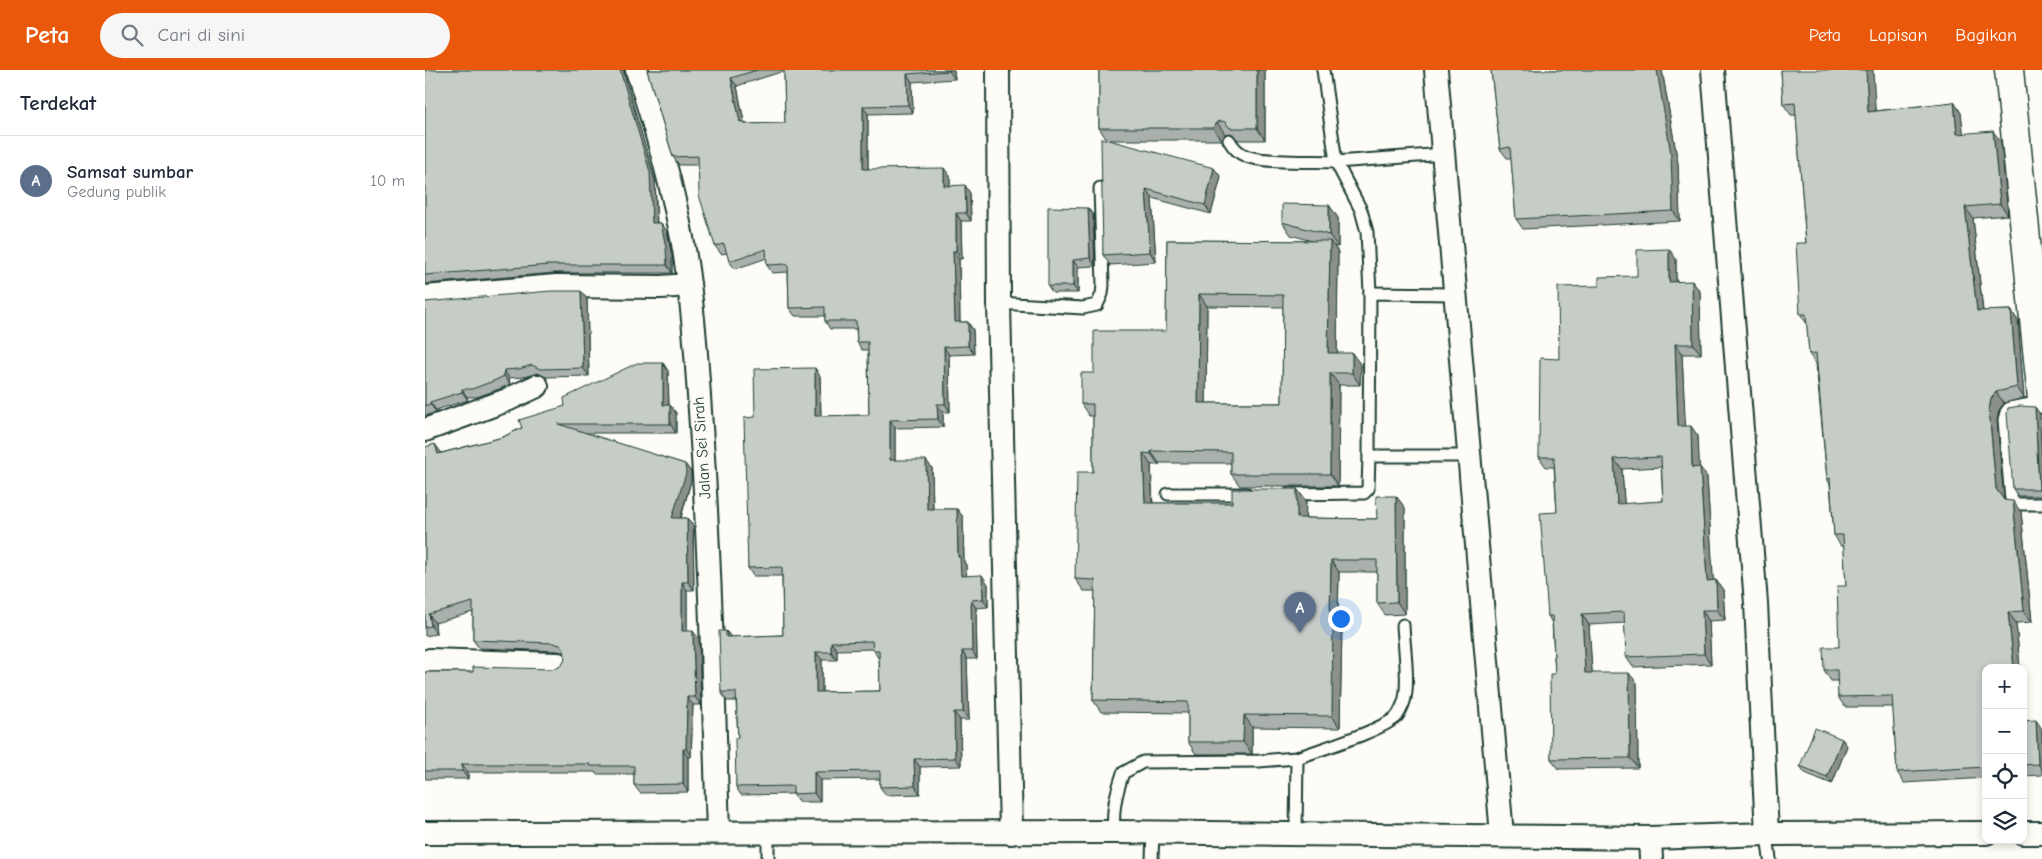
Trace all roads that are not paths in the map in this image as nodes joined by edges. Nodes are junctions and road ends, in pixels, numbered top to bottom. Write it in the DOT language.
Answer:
graph roads {
  1 [pos="637,70"];
  2 [pos="999,70"];
  3 [pos="1323,70"];
  4 [pos="1436,70"];
  5 [pos="1713,70"];
  6 [pos="2009,70"];
  7 [pos="1229,140"];
  8 [pos="1445,154"];
  9 [pos="1336,162"];
  10 [pos="1100,188"];
  11 [pos="689,285"];
  12 [pos="1370,293"];
  13 [pos="1455,294"];
  14 [pos="425,297"];
  15 [pos="999,303"];
  16 [pos="537,386"];
  17 [pos="2042,401"];
  18 [pos="425,430"];
  19 [pos="1369,456"];
  20 [pos="1469,456"];
  21 [pos="1168,494"];
  22 [pos="2042,504"];
  23 [pos="1403,624"];
  24 [pos="427,657"];
  25 [pos="558,664"];
  26 [pos="1297,758"];
  27 [pos="718,832"];
  28 [pos="1114,832"];
  29 [pos="425,833"];
  30 [pos="768,833"];
  31 [pos="1011,833"];
  32 [pos="1153,833"];
  33 [pos="1982,833"];
  34 [pos="2027,833"];
  35 [pos="2042,833"];
  36 [pos="1296,834"];
  37 [pos="1767,834"];
  38 [pos="1503,835"];
  39 [pos="1651,848"];
  40 [pos="768,859"];
  41 [pos="1152,859"];
  42 [pos="1770,859"];
  1 -- 11 [label="street, Jalan Sei Sirah"];
  2 -- 15 [label="street"];
  3 -- 9 [label="lane"];
  4 -- 8 [label="street"];
  5 -- 37 [label="street"];
  6 -- 17 [label="main road"];
  7 -- 9 [label="lane"];
  8 -- 9 [label="lane"];
  8 -- 13 [label="street"];
  9 -- 12 [label="lane"];
  10 -- 15 [label="lane"];
  11 -- 14 [label="street"];
  11 -- 27 [label="street, Jalan Sei Sirah"];
  12 -- 13 [label="lane"];
  12 -- 19 [label="lane"];
  13 -- 20 [label="street"];
  15 -- 31 [label="street"];
  16 -- 18 [label="street"];
  17 -- 22 [label="lane"];
  19 -- 20 [label="lane"];
  19 -- 21 [label="lane"];
  20 -- 38 [label="street"];
  23 -- 26 [label="lane"];
  24 -- 25 [label="street"];
  26 -- 28 [label="lane"];
  26 -- 36 [label="lane"];
  27 -- 29 [label="street"];
  27 -- 30 [label="street"];
  28 -- 31 [label="street"];
  28 -- 32 [label="street"];
  30 -- 31 [label="street"];
  30 -- 40 [label="lane"];
  32 -- 36 [label="street"];
  32 -- 41 [label="lane"];
  33 -- 37 [label="street"];
  34 -- 35 [label="street"];
  36 -- 38 [label="street"];
  37 -- 39 [label="street"];
  37 -- 42 [label="lane"];
  38 -- 39 [label="street"];
}
